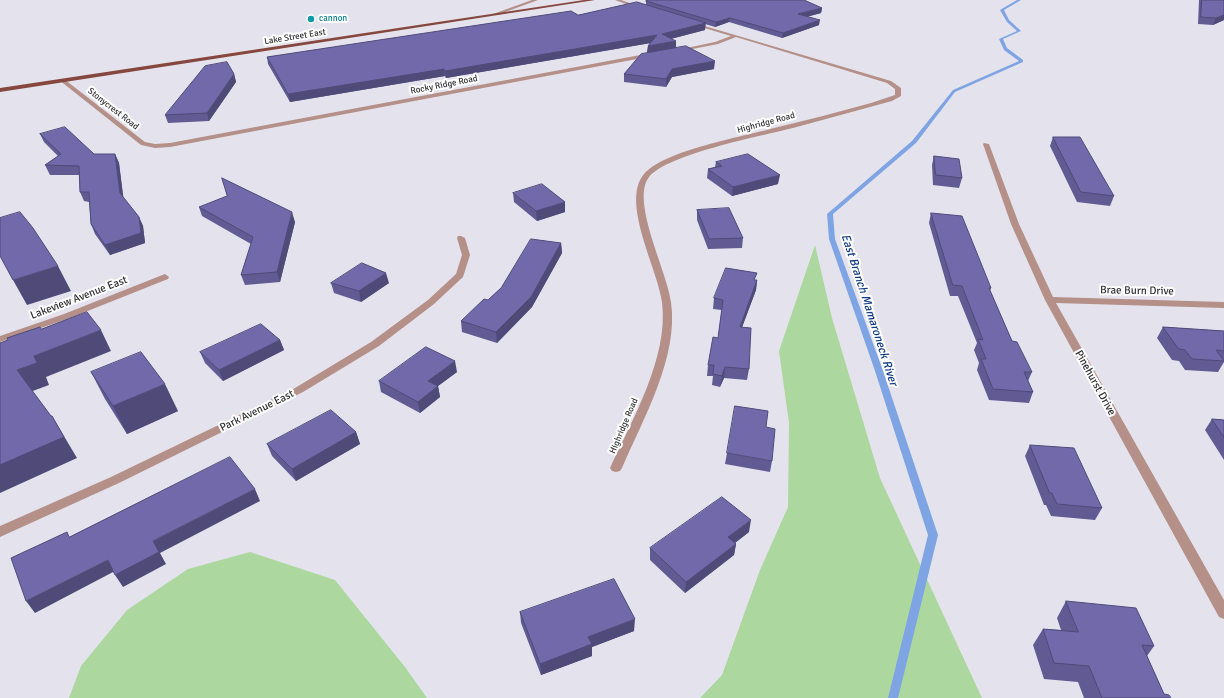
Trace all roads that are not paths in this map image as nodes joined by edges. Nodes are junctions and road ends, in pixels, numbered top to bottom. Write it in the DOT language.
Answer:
graph roads {
  1 [pos="536,0"];
  2 [pos="593,0"];
  3 [pos="617,0"];
  4 [pos="646,9"];
  5 [pos="495,14"];
  6 [pos="683,20"];
  7 [pos="735,36"];
  8 [pos="672,52"];
  9 [pos="660,53"];
  10 [pos="62,80"];
  11 [pos="0,90"];
  12 [pos="986,144"];
  13 [pos="154,146"];
  14 [pos="461,238"];
  15 [pos="166,278"];
  16 [pos="1050,300"];
  17 [pos="1224,305"];
  18 [pos="0,339"];
  19 [pos="616,468"];
  20 [pos="0,532"];
  21 [pos="1224,613"];
  1 -- 5 [label="street"];
  2 -- 5 [label="main road, Lake Street East"];
  3 -- 4 [label="street"];
  5 -- 10 [label="main road, Lake Street East"];
  6 -- 7 [label="street, Highridge Road"];
  7 -- 8 [label="street"];
  7 -- 19 [label="street, Highridge Road"];
  9 -- 13 [label="street, Rocky Ridge Road"];
  10 -- 11 [label="main road, Lake Street East"];
  10 -- 13 [label="street, Stonycrest Road"];
  12 -- 16 [label="street, Pinehurst Drive"];
  14 -- 20 [label="street, Park Avenue East"];
  15 -- 18 [label="street, Lakeview Avenue East"];
  16 -- 17 [label="street, Brae Burn Drive"];
  16 -- 21 [label="street, Pinehurst Drive"];
}
